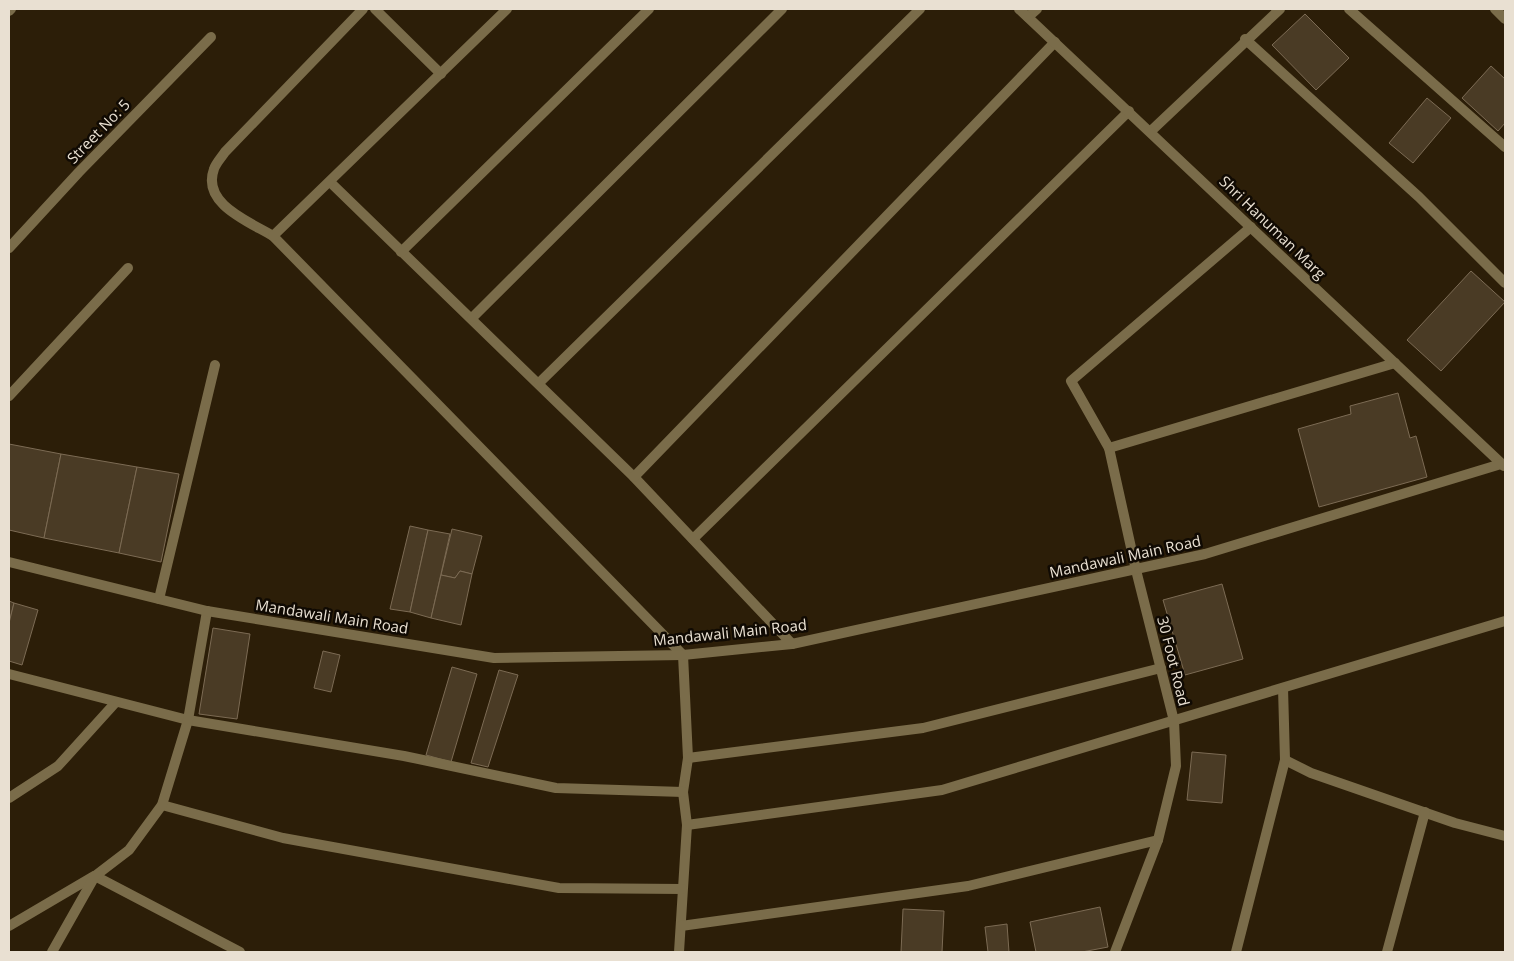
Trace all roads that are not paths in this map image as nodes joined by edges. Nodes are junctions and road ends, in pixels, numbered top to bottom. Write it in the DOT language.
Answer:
graph roads {
  1 [pos="363,9"];
  2 [pos="375,9"];
  3 [pos="507,9"];
  4 [pos="649,9"];
  5 [pos="782,9"];
  6 [pos="920,9"];
  7 [pos="1019,9"];
  8 [pos="1037,9"];
  9 [pos="1280,9"];
  10 [pos="1349,9"];
  11 [pos="1495,9"];
  12 [pos="1028,17"];
  13 [pos="1505,19"];
  14 [pos="211,37"];
  15 [pos="1245,40"];
  16 [pos="1054,42"];
  17 [pos="441,74"];
  18 [pos="1129,111"];
  19 [pos="1151,131"];
  20 [pos="1505,147"];
  21 [pos="330,182"];
  22 [pos="1251,227"];
  23 [pos="273,236"];
  24 [pos="9,248"];
  25 [pos="401,252"];
  26 [pos="128,268"];
  27 [pos="1505,283"];
  28 [pos="472,318"];
  29 [pos="215,364"];
  30 [pos="1395,364"];
  31 [pos="539,383"];
  32 [pos="9,396"];
  33 [pos="1109,448"];
  34 [pos="1503,466"];
  35 [pos="634,477"];
  36 [pos="693,539"];
  37 [pos="9,562"];
  38 [pos="1136,570"];
  39 [pos="160,599"];
  40 [pos="207,611"];
  41 [pos="1505,621"];
  42 [pos="792,644"];
  43 [pos="683,655"];
  44 [pos="1160,668"];
  45 [pos="11,677"];
  46 [pos="1283,688"];
  47 [pos="116,702"];
  48 [pos="188,720"];
  49 [pos="1174,721"];
  50 [pos="688,758"];
  51 [pos="1284,760"];
  52 [pos="684,792"];
  53 [pos="9,798"];
  54 [pos="162,804"];
  55 [pos="1425,812"];
  56 [pos="686,825"];
  57 [pos="1505,836"];
  58 [pos="1158,840"];
  59 [pos="95,876"];
  60 [pos="682,889"];
  61 [pos="9,926"];
  62 [pos="681,926"];
  63 [pos="52,952"];
  64 [pos="240,952"];
  65 [pos="679,952"];
  66 [pos="1115,952"];
  67 [pos="1236,952"];
  68 [pos="1387,952"];
  1 -- 23 [label="street"];
  2 -- 17 [label="street"];
  3 -- 17 [label="street"];
  4 -- 25 [label="street"];
  5 -- 28 [label="street"];
  6 -- 31 [label="street"];
  7 -- 12 [label="street, Shri Hanuman Marg"];
  8 -- 12 [label="street"];
  9 -- 15 [label="street"];
  10 -- 20 [label="street"];
  11 -- 13 [label="street"];
  12 -- 16 [label="street, Shri Hanuman Marg"];
  14 -- 24 [label="street, Street No: 5"];
  15 -- 19 [label="street"];
  15 -- 27 [label="street"];
  16 -- 18 [label="street, Shri Hanuman Marg"];
  16 -- 35 [label="street"];
  17 -- 21 [label="street"];
  18 -- 19 [label="street, Shri Hanuman Marg"];
  18 -- 36 [label="street"];
  19 -- 22 [label="street, Shri Hanuman Marg"];
  21 -- 23 [label="street"];
  21 -- 25 [label="street"];
  22 -- 30 [label="street, Shri Hanuman Marg"];
  22 -- 33 [label="street, 30 Foot Road"];
  23 -- 43 [label="street"];
  25 -- 28 [label="street"];
  26 -- 32 [label="street"];
  28 -- 31 [label="street"];
  29 -- 39 [label="street"];
  30 -- 33 [label="street"];
  30 -- 34 [label="street, Shri Hanuman Marg"];
  31 -- 35 [label="street"];
  33 -- 38 [label="street, 30 Foot Road"];
  34 -- 38 [label="street, Mandawali Main Road"];
  35 -- 36 [label="street"];
  36 -- 42 [label="street"];
  37 -- 39 [label="street, Mandawali Main Road"];
  38 -- 42 [label="street, Mandawali Main Road"];
  38 -- 44 [label="street, 30 Foot Road"];
  39 -- 40 [label="street, Mandawali Main Road"];
  40 -- 43 [label="street, Mandawali Main Road"];
  40 -- 48 [label="street"];
  41 -- 46 [label="street"];
  42 -- 43 [label="street, Mandawali Main Road"];
  43 -- 50 [label="street"];
  44 -- 49 [label="street, 30 Foot Road"];
  44 -- 50 [label="street"];
  45 -- 47 [label="street"];
  46 -- 49 [label="street"];
  46 -- 51 [label="street"];
  47 -- 48 [label="street"];
  47 -- 53 [label="street"];
  48 -- 52 [label="street"];
  48 -- 54 [label="street"];
  49 -- 56 [label="street"];
  49 -- 58 [label="street, 30 Foot Road"];
  50 -- 52 [label="street"];
  51 -- 55 [label="street"];
  51 -- 67 [label="street"];
  52 -- 56 [label="street"];
  54 -- 59 [label="street"];
  54 -- 60 [label="street"];
  55 -- 57 [label="street"];
  55 -- 68 [label="street"];
  56 -- 60 [label="street"];
  58 -- 62 [label="street"];
  58 -- 66 [label="street, 30 Foot Road"];
  59 -- 61 [label="street"];
  59 -- 63 [label="street"];
  59 -- 64 [label="street"];
  60 -- 62 [label="street"];
  62 -- 65 [label="street"];
}
